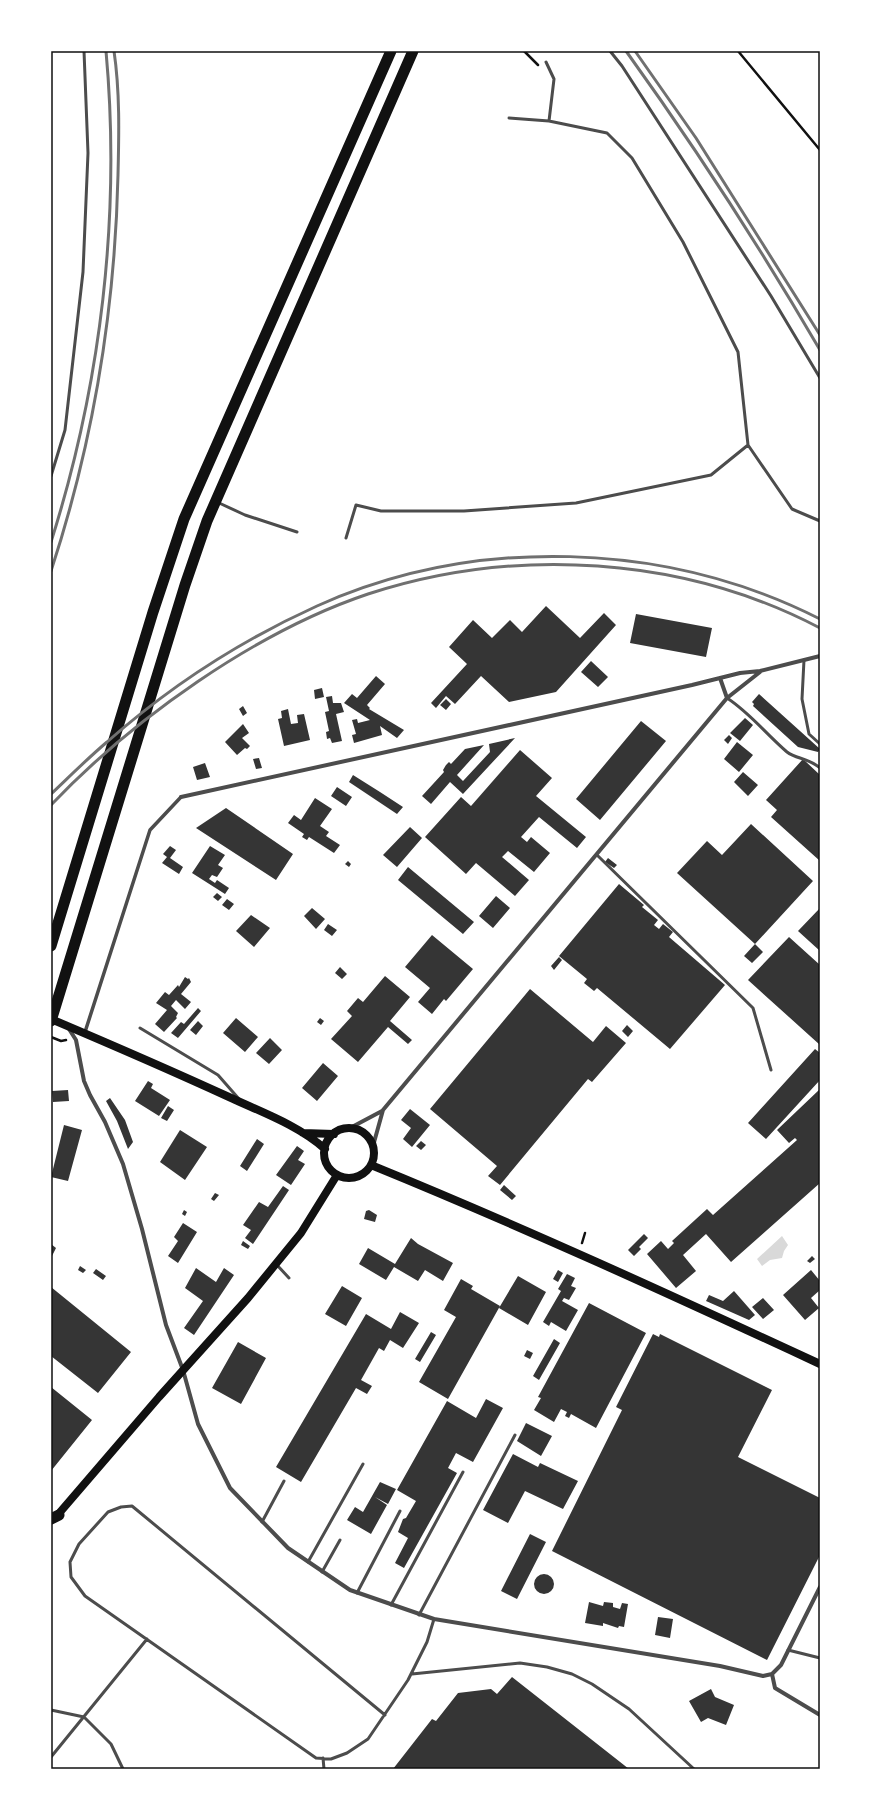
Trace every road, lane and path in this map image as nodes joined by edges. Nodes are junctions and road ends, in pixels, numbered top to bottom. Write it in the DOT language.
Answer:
graph roads {
  1 [pos="84,51"];
  2 [pos="391,51"];
  3 [pos="413,51"];
  4 [pos="524,51"];
  5 [pos="610,51"];
  6 [pos="738,51"];
  7 [pos="546,62"];
  8 [pos="510,118"];
  9 [pos="549,121"];
  10 [pos="820,150"];
  11 [pos="820,378"];
  12 [pos="748,445"];
  13 [pos="51,476"];
  14 [pos="216,501"];
  15 [pos="820,520"];
  16 [pos="297,532"];
  17 [pos="346,538"];
  18 [pos="820,656"];
  19 [pos="804,660"];
  20 [pos="760,671"];
  21 [pos="720,678"];
  22 [pos="727,698"];
  23 [pos="820,744"];
  24 [pos="820,768"];
  25 [pos="181,798"];
  26 [pos="597,855"];
  27 [pos="51,946"];
  28 [pos="51,1020"];
  29 [pos="67,1026"];
  30 [pos="140,1028"];
  31 [pos="85,1032"];
  32 [pos="51,1037"];
  33 [pos="61,1042"];
  34 [pos="771,1070"];
  35 [pos="244,1104"];
  36 [pos="382,1110"];
  37 [pos="350,1128"];
  38 [pos="303,1133"];
  39 [pos="334,1134"];
  40 [pos="373,1146"];
  41 [pos="325,1149"];
  42 [pos="371,1165"];
  43 [pos="337,1175"];
  44 [pos="276,1263"];
  45 [pos="289,1278"];
  46 [pos="820,1364"];
  47 [pos="183,1370"];
  48 [pos="515,1435"];
  49 [pos="363,1464"];
  50 [pos="463,1472"];
  51 [pos="284,1481"];
  52 [pos="400,1511"];
  53 [pos="55,1517"];
  54 [pos="262,1522"];
  55 [pos="51,1524"];
  56 [pos="340,1540"];
  57 [pos="308,1562"];
  58 [pos="322,1572"];
  59 [pos="820,1587"];
  60 [pos="357,1593"];
  61 [pos="392,1605"];
  62 [pos="419,1614"];
  63 [pos="434,1619"];
  64 [pos="147,1639"];
  65 [pos="788,1650"];
  66 [pos="820,1658"];
  67 [pos="412,1674"];
  68 [pos="772,1674"];
  69 [pos="51,1710"];
  70 [pos="385,1714"];
  71 [pos="820,1715"];
  72 [pos="84,1717"];
  73 [pos="51,1757"];
  74 [pos="323,1758"];
  75 [pos="123,1769"];
  76 [pos="324,1769"];
  77 [pos="694,1769"];
  1 -- 13 [label="lane"];
  2 -- 27 [label="highway"];
  3 -- 14 [label="highway"];
  4 -- 7 [label="path"];
  5 -- 11 [label="lane"];
  6 -- 10 [label="path"];
  7 -- 9 [label="lane"];
  8 -- 9 [label="lane"];
  9 -- 12 [label="lane"];
  12 -- 15 [label="lane"];
  12 -- 17 [label="lane"];
  14 -- 16 [label="lane"];
  14 -- 28 [label="highway"];
  18 -- 19 [label="street"];
  19 -- 20 [label="street"];
  19 -- 23 [label="lane"];
  20 -- 21 [label="street"];
  20 -- 22 [label="street"];
  21 -- 22 [label="street"];
  21 -- 25 [label="street"];
  22 -- 24 [label="lane"];
  22 -- 26 [label="street"];
  25 -- 31 [label="street"];
  26 -- 34 [label="lane"];
  26 -- 36 [label="street"];
  28 -- 29 [label="main road"];
  29 -- 31 [label="main road"];
  29 -- 47 [label="street"];
  30 -- 35 [label="lane"];
  31 -- 35 [label="main road"];
  32 -- 33 [label="path"];
  35 -- 38 [label="main road"];
  36 -- 37 [label="street"];
  36 -- 40 [label="street"];
  37 -- 39 [label="main road"];
  37 -- 40 [label="main road"];
  38 -- 39 [label="main road"];
  38 -- 41 [label="main road"];
  39 -- 41 [label="main road"];
  40 -- 42 [label="main road"];
  41 -- 43 [label="main road"];
  42 -- 43 [label="main road"];
  42 -- 46 [label="main road"];
  43 -- 44 [label="main road"];
  44 -- 45 [label="lane"];
  44 -- 47 [label="main road"];
  47 -- 53 [label="main road"];
  47 -- 54 [label="street"];
  48 -- 62 [label="lane"];
  49 -- 57 [label="lane"];
  50 -- 61 [label="lane"];
  51 -- 54 [label="lane"];
  52 -- 60 [label="lane"];
  53 -- 55 [label="main road"];
  54 -- 57 [label="street"];
  56 -- 58 [label="lane"];
  57 -- 58 [label="street"];
  58 -- 60 [label="street"];
  59 -- 65 [label="street"];
  60 -- 61 [label="street"];
  61 -- 62 [label="street"];
  62 -- 63 [label="street"];
  63 -- 67 [label="lane"];
  63 -- 68 [label="street"];
  64 -- 70 [label="lane"];
  64 -- 72 [label="lane"];
  64 -- 74 [label="lane"];
  65 -- 66 [label="lane"];
  65 -- 68 [label="street"];
  67 -- 70 [label="lane"];
  67 -- 77 [label="lane"];
  68 -- 71 [label="street"];
  69 -- 72 [label="lane"];
  70 -- 74 [label="lane"];
  72 -- 73 [label="lane"];
  72 -- 75 [label="lane"];
  74 -- 76 [label="lane"];
}
